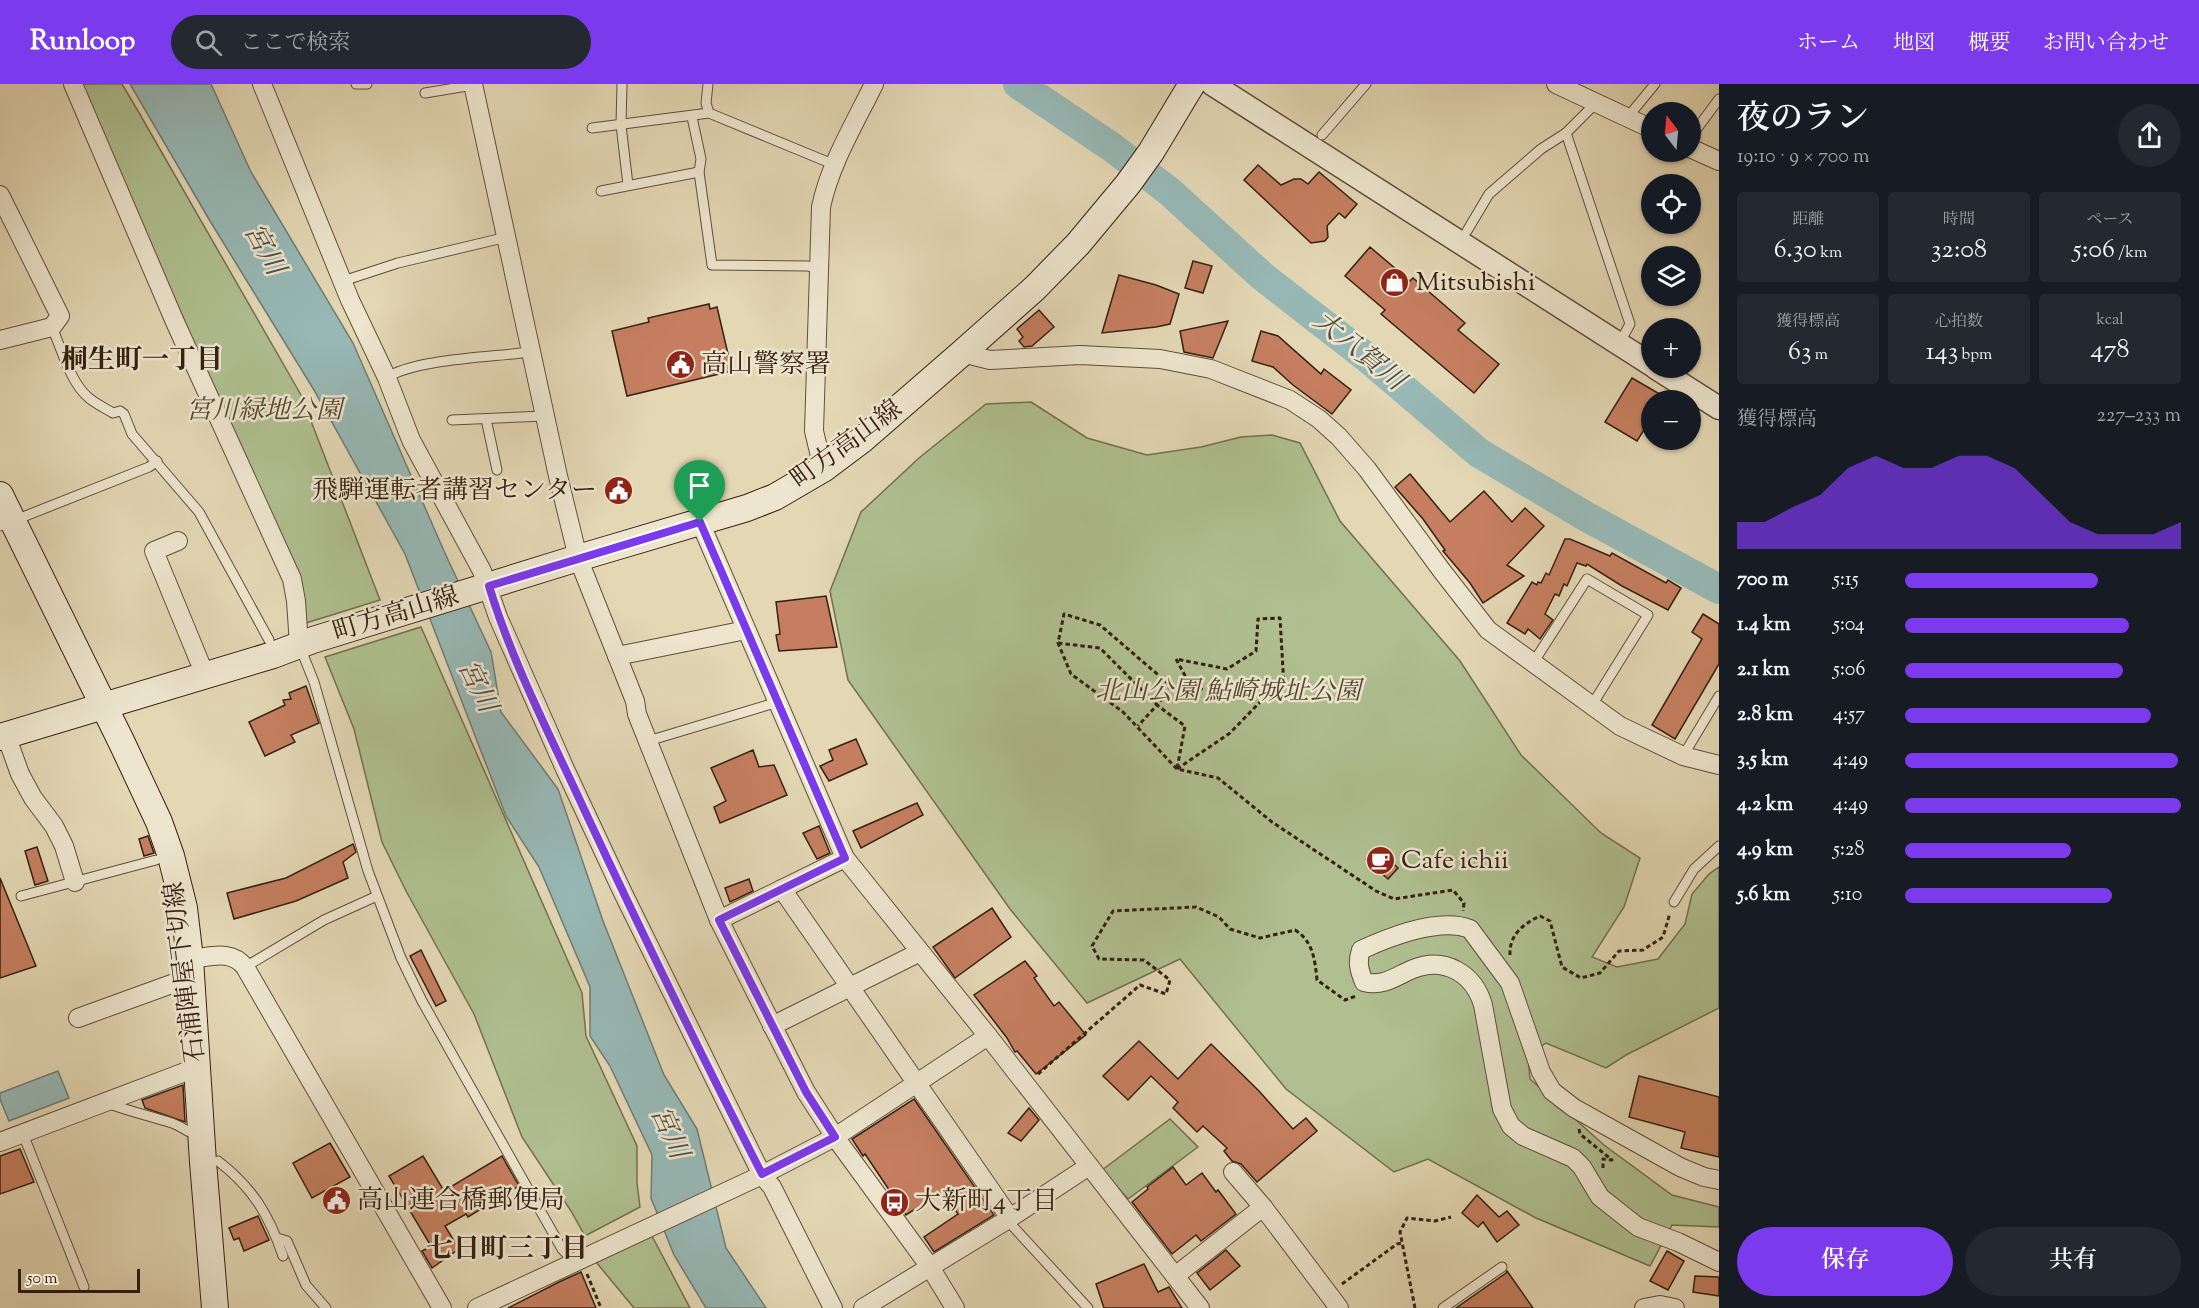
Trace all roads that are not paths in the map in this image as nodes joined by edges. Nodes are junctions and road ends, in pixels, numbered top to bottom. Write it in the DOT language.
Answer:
graph roads {
  1 [pos="73,84"];
  2 [pos="262,84"];
  3 [pos="356,84"];
  4 [pos="367,84"];
  5 [pos="622,84"];
  6 [pos="708,84"];
  7 [pos="874,84"];
  8 [pos="1192,84"];
  9 [pos="1212,84"];
  10 [pos="1366,84"];
  11 [pos="1556,84"];
  12 [pos="1655,84"];
  13 [pos="473,85"];
  14 [pos="424,93"];
  15 [pos="1719,99"];
  16 [pos="1596,103"];
  17 [pos="709,113"];
  18 [pos="692,117"];
  19 [pos="1627,118"];
  20 [pos="1701,123"];
  21 [pos="1641,124"];
  22 [pos="621,125"];
  23 [pos="592,128"];
  24 [pos="1566,133"];
  25 [pos="1322,135"];
  26 [pos="1701,153"];
  27 [pos="1719,161"];
  28 [pos="835,165"];
  29 [pos="699,172"];
  30 [pos="628,185"];
  31 [pos="601,191"];
  32 [pos="0,195"];
  33 [pos="1467,231"];
  34 [pos="507,237"];
  35 [pos="818,269"];
  36 [pos="343,281"];
  37 [pos="52,327"];
  38 [pos="0,340"];
  39 [pos="1619,344"];
  40 [pos="531,350"];
  41 [pos="962,353"];
  42 [pos="1641,358"];
  43 [pos="387,378"];
  44 [pos="1672,378"];
  45 [pos="1719,408"];
  46 [pos="545,416"];
  47 [pos="486,419"];
  48 [pos="452,420"];
  49 [pos="157,461"];
  50 [pos="823,469"];
  51 [pos="497,470"];
  52 [pos="0,495"];
  53 [pos="700,522"];
  54 [pos="7,524"];
  55 [pos="178,541"];
  56 [pos="578,558"];
  57 [pos="485,588"];
  58 [pos="746,630"];
  59 [pos="269,640"];
  60 [pos="306,643"];
  61 [pos="617,656"];
  62 [pos="1533,663"];
  63 [pos="205,675"];
  64 [pos="1719,696"];
  65 [pos="778,702"];
  66 [pos="1592,705"];
  67 [pos="104,706"];
  68 [pos="3,736"];
  69 [pos="648,741"];
  70 [pos="1683,756"];
  71 [pos="1719,765"];
  72 [pos="1719,846"];
  73 [pos="845,858"];
  74 [pos="156,860"];
  75 [pos="75,882"];
  76 [pos="782,889"];
  77 [pos="21,896"];
  78 [pos="377,896"];
  79 [pos="1674,902"];
  80 [pos="719,920"];
  81 [pos="920,952"];
  82 [pos="191,968"];
  83 [pos="245,968"];
  84 [pos="850,987"];
  85 [pos="78,1018"];
  86 [pos="772,1026"];
  87 [pos="988,1036"];
  88 [pos="198,1067"];
  89 [pos="917,1083"];
  90 [pos="104,1103"];
  91 [pos="23,1134"];
  92 [pos="202,1136"];
  93 [pos="835,1137"];
  94 [pos="0,1142"];
  95 [pos="218,1161"];
  96 [pos="1089,1167"];
  97 [pos="1233,1173"];
  98 [pos="757,1177"];
  99 [pos="1719,1180"];
  100 [pos="1263,1207"];
  101 [pos="1008,1219"];
  102 [pos="277,1238"];
  103 [pos="283,1256"];
  104 [pos="581,1260"];
  105 [pos="1719,1262"];
  106 [pos="930,1267"];
  107 [pos="1502,1267"];
  108 [pos="1175,1276"];
  109 [pos="84,1287"];
  110 [pos="1333,1301"];
  111 [pos="215,1308"];
  112 [pos="326,1308"];
  113 [pos="442,1308"];
  114 [pos="477,1308"];
  115 [pos="833,1308"];
  116 [pos="863,1308"];
  117 [pos="955,1308"];
  118 [pos="1088,1308"];
  119 [pos="1200,1308"];
  120 [pos="1443,1308"];
  121 [pos="1644,1308"];
  122 [pos="1675,1308"];
  1 -- 60 [label="street"];
  2 -- 36 [label="street"];
  3 -- 4 [label="lane"];
  5 -- 22 [label="lane"];
  6 -- 17 [label="lane"];
  7 -- 28 [label="street"];
  8 -- 41 [label="main road, 町方高山線"];
  9 -- 39 [label="street"];
  10 -- 25 [label="lane"];
  11 -- 16 [label="street"];
  12 -- 19 [label="lane"];
  13 -- 14 [label="lane"];
  13 -- 34 [label="street"];
  15 -- 20 [label="lane"];
  16 -- 19 [label="street"];
  16 -- 24 [label="lane"];
  17 -- 18 [label="lane"];
  17 -- 28 [label="lane"];
  18 -- 22 [label="lane"];
  18 -- 29 [label="lane"];
  19 -- 21 [label="street"];
  22 -- 23 [label="lane"];
  22 -- 30 [label="lane"];
  24 -- 33 [label="lane"];
  24 -- 39 [label="lane"];
  26 -- 27 [label="street"];
  28 -- 35 [label="street"];
  29 -- 30 [label="lane"];
  29 -- 35 [label="lane"];
  30 -- 31 [label="lane"];
  32 -- 37 [label="street"];
  34 -- 36 [label="lane"];
  34 -- 40 [label="street"];
  35 -- 50 [label="street"];
  36 -- 43 [label="street"];
  37 -- 38 [label="street"];
  37 -- 49 [label="lane"];
  39 -- 42 [label="street"];
  40 -- 43 [label="lane"];
  40 -- 46 [label="street"];
  41 -- 50 [label="main road, 町方高山線"];
  41 -- 62 [label="street"];
  43 -- 57 [label="street"];
  44 -- 45 [label="street"];
  46 -- 47 [label="lane"];
  46 -- 56 [label="street"];
  47 -- 48 [label="lane"];
  47 -- 51 [label="lane"];
  49 -- 54 [label="lane"];
  49 -- 59 [label="lane"];
  50 -- 53 [label="main road, 町方高山線"];
  52 -- 54 [label="main road, 石浦陣屋下切線"];
  53 -- 56 [label="main road, 町方高山線"];
  53 -- 58 [label="street"];
  54 -- 67 [label="main road, 石浦陣屋下切線"];
  55 -- 63 [label="street"];
  56 -- 57 [label="main road, 町方高山線"];
  56 -- 61 [label="street"];
  57 -- 60 [label="main road, 町方高山線"];
  57 -- 98 [label="street"];
  58 -- 61 [label="street"];
  58 -- 65 [label="street"];
  60 -- 63 [label="main road, 町方高山線"];
  60 -- 78 [label="lane"];
  61 -- 69 [label="street"];
  62 -- 66 [label="street"];
  62 -- 66 [label="lane"];
  63 -- 67 [label="main road, 町方高山線"];
  64 -- 70 [label="lane"];
  65 -- 69 [label="lane"];
  65 -- 73 [label="street"];
  66 -- 70 [label="street"];
  67 -- 68 [label="main road, 町方高山線"];
  67 -- 82 [label="main road, 石浦陣屋下切線"];
  68 -- 75 [label="street"];
  69 -- 80 [label="street"];
  70 -- 71 [label="street"];
  72 -- 79 [label="lane"];
  73 -- 76 [label="street"];
  73 -- 81 [label="street"];
  74 -- 75 [label="lane"];
  75 -- 77 [label="lane"];
  76 -- 80 [label="street"];
  76 -- 84 [label="street"];
  78 -- 83 [label="lane"];
  78 -- 104 [label="lane"];
  80 -- 86 [label="street"];
  81 -- 84 [label="street"];
  81 -- 87 [label="street"];
  82 -- 83 [label="street"];
  82 -- 85 [label="street"];
  82 -- 88 [label="main road, 石浦陣屋下切線"];
  83 -- 113 [label="street"];
  84 -- 86 [label="street"];
  84 -- 89 [label="street"];
  86 -- 93 [label="street"];
  87 -- 89 [label="street"];
  87 -- 96 [label="street"];
  88 -- 90 [label="street"];
  88 -- 92 [label="main road, 石浦陣屋下切線"];
  89 -- 93 [label="street"];
  89 -- 101 [label="street"];
  90 -- 91 [label="street"];
  90 -- 92 [label="lane"];
  91 -- 94 [label="street"];
  91 -- 109 [label="lane"];
  92 -- 111 [label="main road, 石浦陣屋下切線"];
  93 -- 98 [label="street"];
  93 -- 106 [label="street"];
  95 -- 102 [label="lane"];
  96 -- 101 [label="street"];
  96 -- 108 [label="street"];
  97 -- 100 [label="street"];
  98 -- 104 [label="street"];
  98 -- 115 [label="street"];
  99 -- 105 [label="street"];
  100 -- 108 [label="street"];
  100 -- 110 [label="street"];
  101 -- 106 [label="street"];
  101 -- 118 [label="lane"];
  102 -- 103 [label="lane"];
  102 -- 112 [label="lane"];
  104 -- 114 [label="street"];
  106 -- 116 [label="street"];
  106 -- 117 [label="street"];
  107 -- 120 [label="lane"];
  108 -- 119 [label="street"];
  121 -- 122 [label="street"];
}
